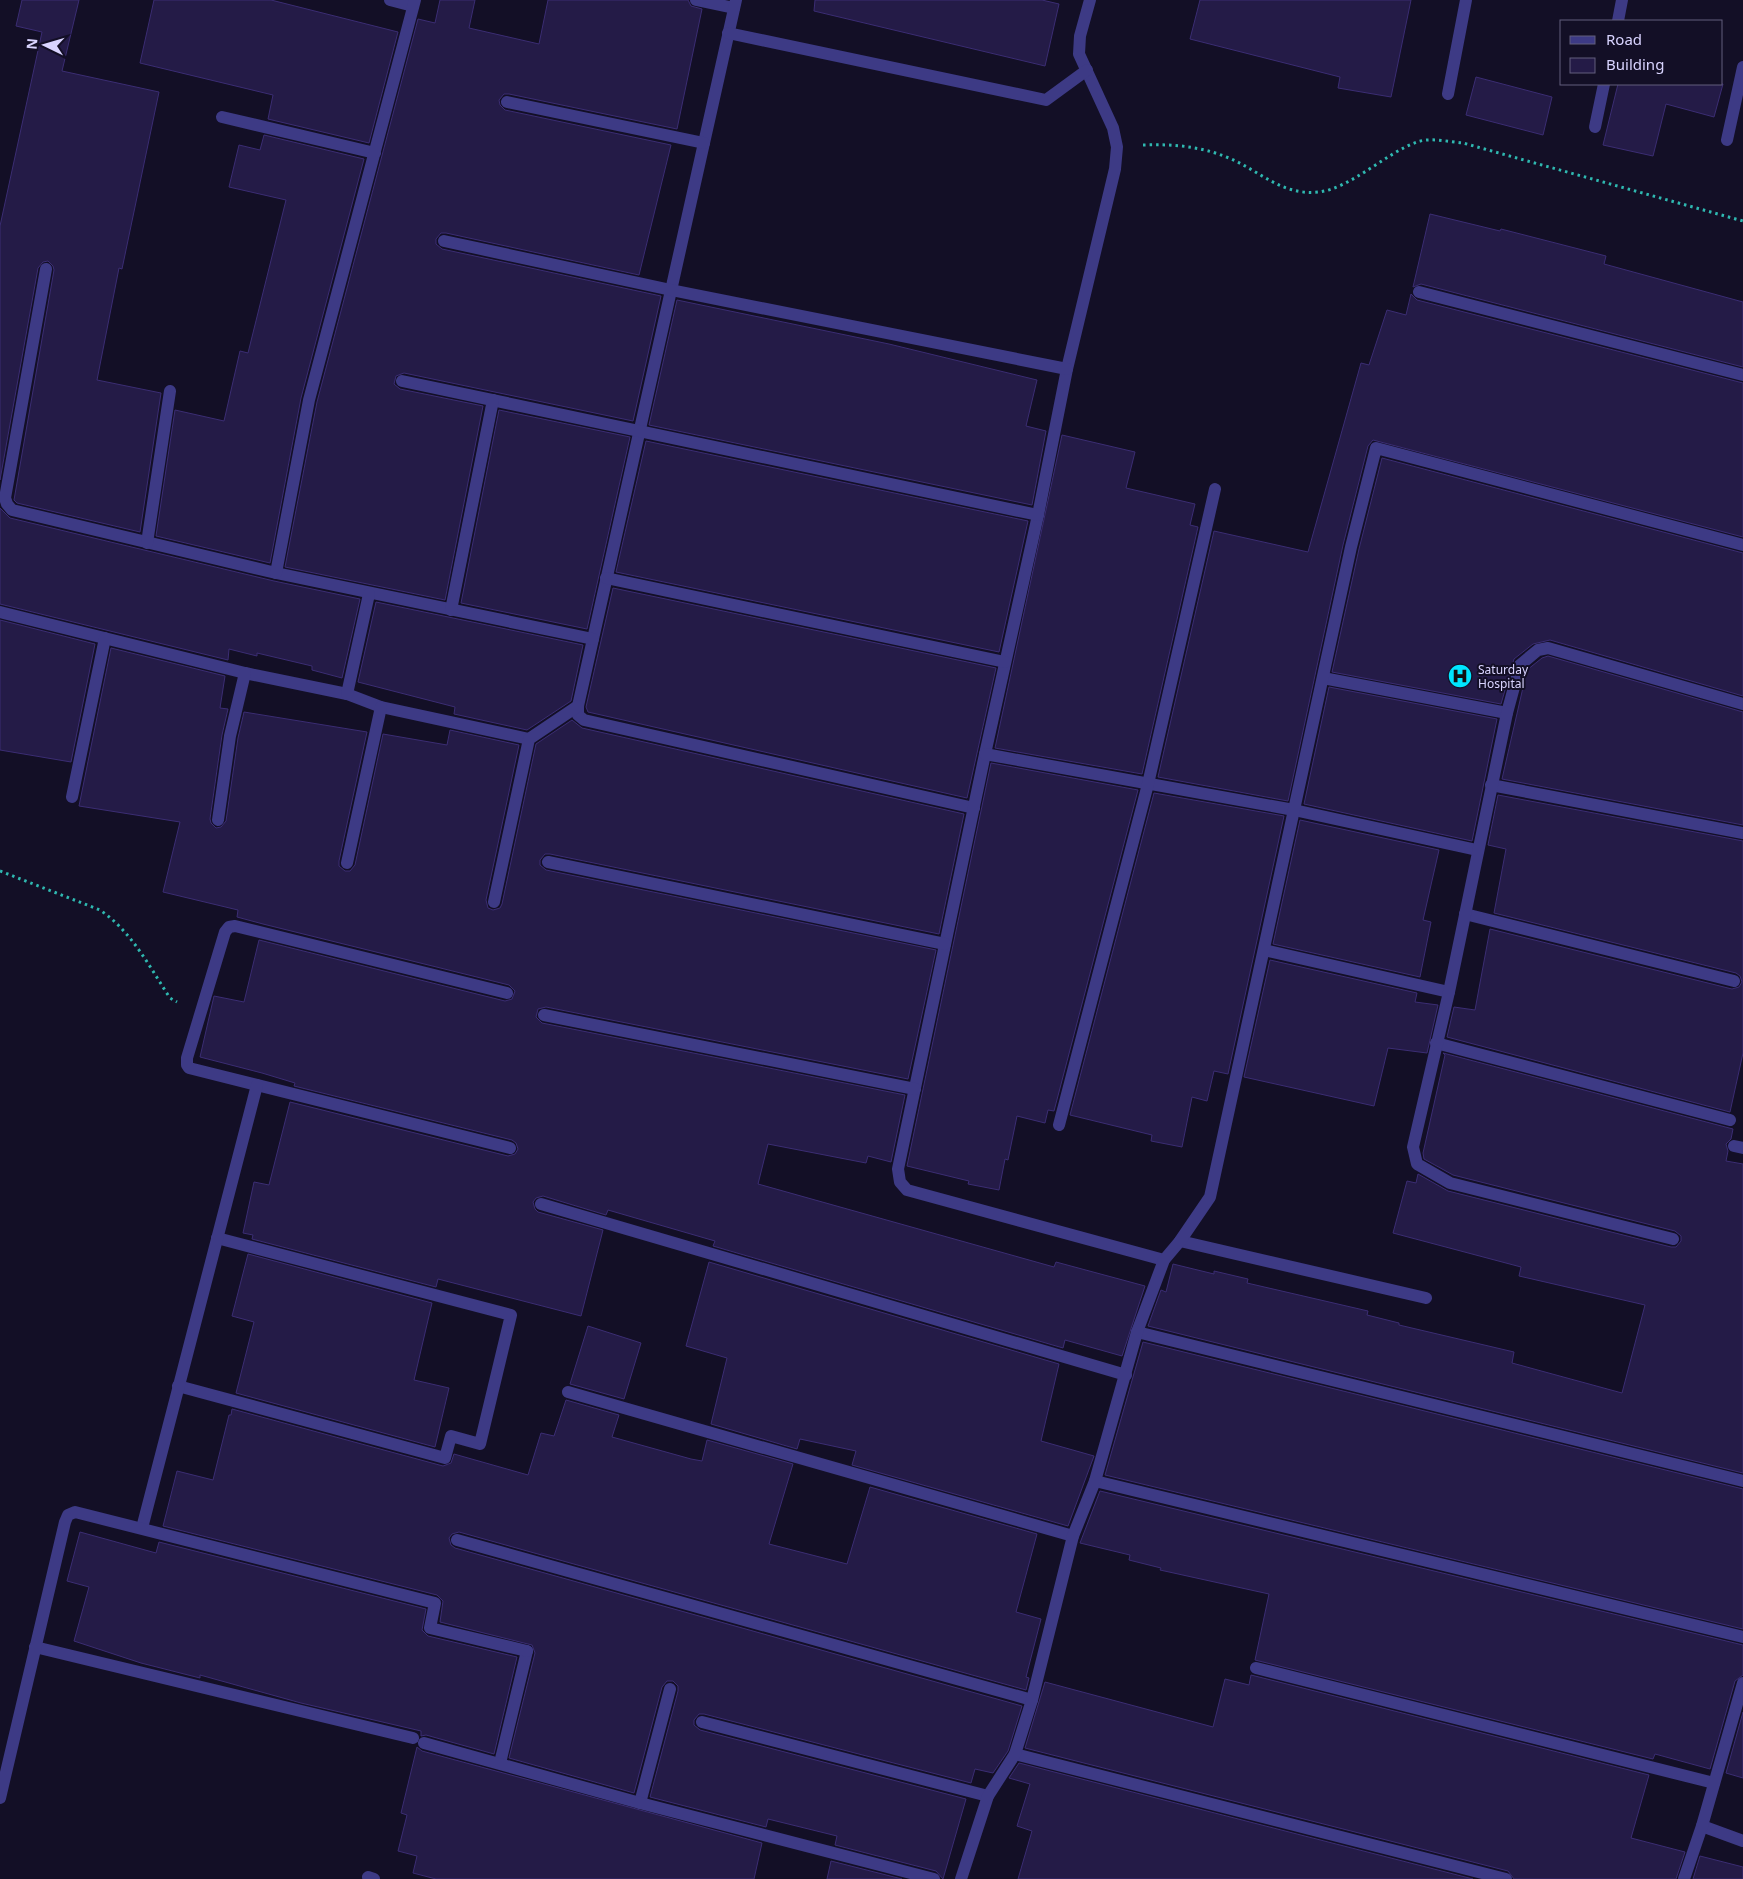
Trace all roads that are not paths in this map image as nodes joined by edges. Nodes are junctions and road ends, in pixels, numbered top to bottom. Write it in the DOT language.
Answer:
graph roads {
  1 [pos="390,0"];
  2 [pos="696,0"];
  3 [pos="1090,0"];
  4 [pos="1466,0"];
  5 [pos="1622,0"];
  6 [pos="414,3"];
  7 [pos="735,4"];
  8 [pos="1618,20"];
  9 [pos="728,33"];
  10 [pos="1743,66"];
  11 [pos="1087,70"];
  12 [pos="1604,85"];
  13 [pos="1448,94"];
  14 [pos="507,102"];
  15 [pos="222,118"];
  16 [pos="1595,127"];
  17 [pos="1727,140"];
  18 [pos="704,143"];
  19 [pos="374,153"];
  20 [pos="444,240"];
  21 [pos="46,268"];
  22 [pos="671,290"];
  23 [pos="1419,292"];
  24 [pos="1067,369"];
  25 [pos="1743,375"];
  26 [pos="402,381"];
  27 [pos="170,391"];
  28 [pos="493,400"];
  29 [pos="639,432"];
  30 [pos="1214,489"];
  31 [pos="1038,515"];
  32 [pos="147,543"];
  33 [pos="1743,545"];
  34 [pos="276,573"];
  35 [pos="606,578"];
  36 [pos="370,594"];
  37 [pos="451,610"];
  38 [pos="0,612"];
  39 [pos="105,638"];
  40 [pos="593,639"];
  41 [pos="1005,662"];
  42 [pos="245,672"];
  43 [pos="1323,678"];
  44 [pos="347,694"];
  45 [pos="1743,704"];
  46 [pos="578,706"];
  47 [pos="381,707"];
  48 [pos="1507,712"];
  49 [pos="529,739"];
  50 [pos="985,754"];
  51 [pos="1148,784"];
  52 [pos="1491,784"];
  53 [pos="72,797"];
  54 [pos="974,808"];
  55 [pos="1294,810"];
  56 [pos="218,820"];
  57 [pos="1743,833"];
  58 [pos="1477,850"];
  59 [pos="548,862"];
  60 [pos="347,863"];
  61 [pos="494,902"];
  62 [pos="1465,914"];
  63 [pos="945,944"];
  64 [pos="1264,950"];
  65 [pos="1734,981"];
  66 [pos="1449,992"];
  67 [pos="507,993"];
  68 [pos="544,1015"];
  69 [pos="1436,1043"];
  70 [pos="257,1085"];
  71 [pos="915,1089"];
  72 [pos="1730,1120"];
  73 [pos="1059,1124"];
  74 [pos="510,1148"];
  75 [pos="541,1204"];
  76 [pos="218,1238"];
  77 [pos="1673,1239"];
  78 [pos="1180,1241"];
  79 [pos="1164,1260"];
  80 [pos="1426,1298"];
  81 [pos="1137,1332"];
  82 [pos="1126,1375"];
  83 [pos="178,1386"];
  84 [pos="568,1392"];
  85 [pos="1096,1481"];
  86 [pos="1743,1481"];
  87 [pos="142,1528"];
  88 [pos="1073,1536"];
  89 [pos="457,1540"];
  90 [pos="1743,1636"];
  91 [pos="35,1648"];
  92 [pos="1256,1668"];
  93 [pos="1743,1683"];
  94 [pos="670,1689"];
  95 [pos="1741,1699"];
  96 [pos="1032,1700"];
  97 [pos="702,1722"];
  98 [pos="1015,1754"];
  99 [pos="500,1763"];
  100 [pos="1714,1783"];
  101 [pos="988,1796"];
  102 [pos="0,1798"];
  103 [pos="640,1803"];
  104 [pos="1702,1826"];
  105 [pos="1743,1841"];
  106 [pos="934,1879"];
  107 [pos="961,1879"];
  108 [pos="1506,1879"];
  109 [pos="1684,1879"];
  1 -- 6 [label="street"];
  2 -- 7 [label="street"];
  3 -- 11 [label="street"];
  4 -- 13 [label="street"];
  5 -- 8 [label="street"];
  6 -- 19 [label="street"];
  7 -- 9 [label="street"];
  9 -- 11 [label="street"];
  9 -- 18 [label="street"];
  10 -- 17 [label="street"];
  11 -- 24 [label="street"];
  12 -- 16 [label="street"];
  14 -- 18 [label="street"];
  15 -- 19 [label="street"];
  18 -- 22 [label="street"];
  19 -- 34 [label="street"];
  20 -- 22 [label="street"];
  21 -- 32 [label="street"];
  22 -- 24 [label="street"];
  22 -- 29 [label="street"];
  23 -- 25 [label="street"];
  24 -- 31 [label="street"];
  26 -- 28 [label="street"];
  27 -- 32 [label="street"];
  28 -- 29 [label="street"];
  28 -- 37 [label="street"];
  29 -- 31 [label="street"];
  29 -- 35 [label="street"];
  30 -- 51 [label="street"];
  31 -- 41 [label="street"];
  32 -- 34 [label="street"];
  33 -- 43 [label="street"];
  34 -- 36 [label="street"];
  35 -- 40 [label="street"];
  35 -- 41 [label="street"];
  36 -- 37 [label="street"];
  36 -- 44 [label="street"];
  37 -- 40 [label="street"];
  38 -- 39 [label="street"];
  39 -- 42 [label="street"];
  39 -- 53 [label="street"];
  40 -- 46 [label="street"];
  41 -- 50 [label="street"];
  42 -- 44 [label="street"];
  42 -- 56 [label="street"];
  43 -- 48 [label="street"];
  43 -- 55 [label="street"];
  44 -- 47 [label="street"];
  45 -- 48 [label="street"];
  46 -- 49 [label="street"];
  46 -- 54 [label="street"];
  47 -- 49 [label="street"];
  47 -- 60 [label="street"];
  48 -- 52 [label="street"];
  49 -- 61 [label="street"];
  50 -- 51 [label="street"];
  50 -- 54 [label="street"];
  51 -- 55 [label="street"];
  51 -- 73 [label="street"];
  52 -- 57 [label="street"];
  52 -- 58 [label="street"];
  54 -- 63 [label="street"];
  55 -- 58 [label="street"];
  55 -- 64 [label="street"];
  58 -- 62 [label="street"];
  59 -- 63 [label="street"];
  62 -- 65 [label="street"];
  62 -- 66 [label="street"];
  63 -- 71 [label="street"];
  64 -- 66 [label="street"];
  64 -- 78 [label="street"];
  66 -- 69 [label="street"];
  67 -- 70 [label="street"];
  68 -- 71 [label="street"];
  69 -- 72 [label="street"];
  69 -- 77 [label="street"];
  70 -- 74 [label="street"];
  70 -- 76 [label="street"];
  71 -- 79 [label="street"];
  75 -- 82 [label="street"];
  76 -- 83 [label="street"];
  76 -- 83 [label="street"];
  78 -- 79 [label="street"];
  78 -- 80 [label="street"];
  79 -- 81 [label="street"];
  81 -- 82 [label="street"];
  81 -- 86 [label="street"];
  82 -- 85 [label="street"];
  83 -- 87 [label="street"];
  84 -- 88 [label="street"];
  85 -- 88 [label="street"];
  85 -- 90 [label="street"];
  87 -- 91 [label="street"];
  87 -- 99 [label="street"];
  88 -- 96 [label="street"];
  89 -- 96 [label="street"];
  91 -- 99 [label="street"];
  91 -- 102 [label="street"];
  92 -- 100 [label="street"];
  93 -- 95 [label="street"];
  94 -- 103 [label="street"];
  95 -- 100 [label="street"];
  96 -- 98 [label="street"];
  97 -- 101 [label="street"];
  98 -- 101 [label="street"];
  98 -- 108 [label="street"];
  99 -- 103 [label="street"];
  100 -- 104 [label="street"];
  101 -- 107 [label="street"];
  103 -- 106 [label="street"];
  104 -- 105 [label="street"];
  104 -- 109 [label="street"];
}
